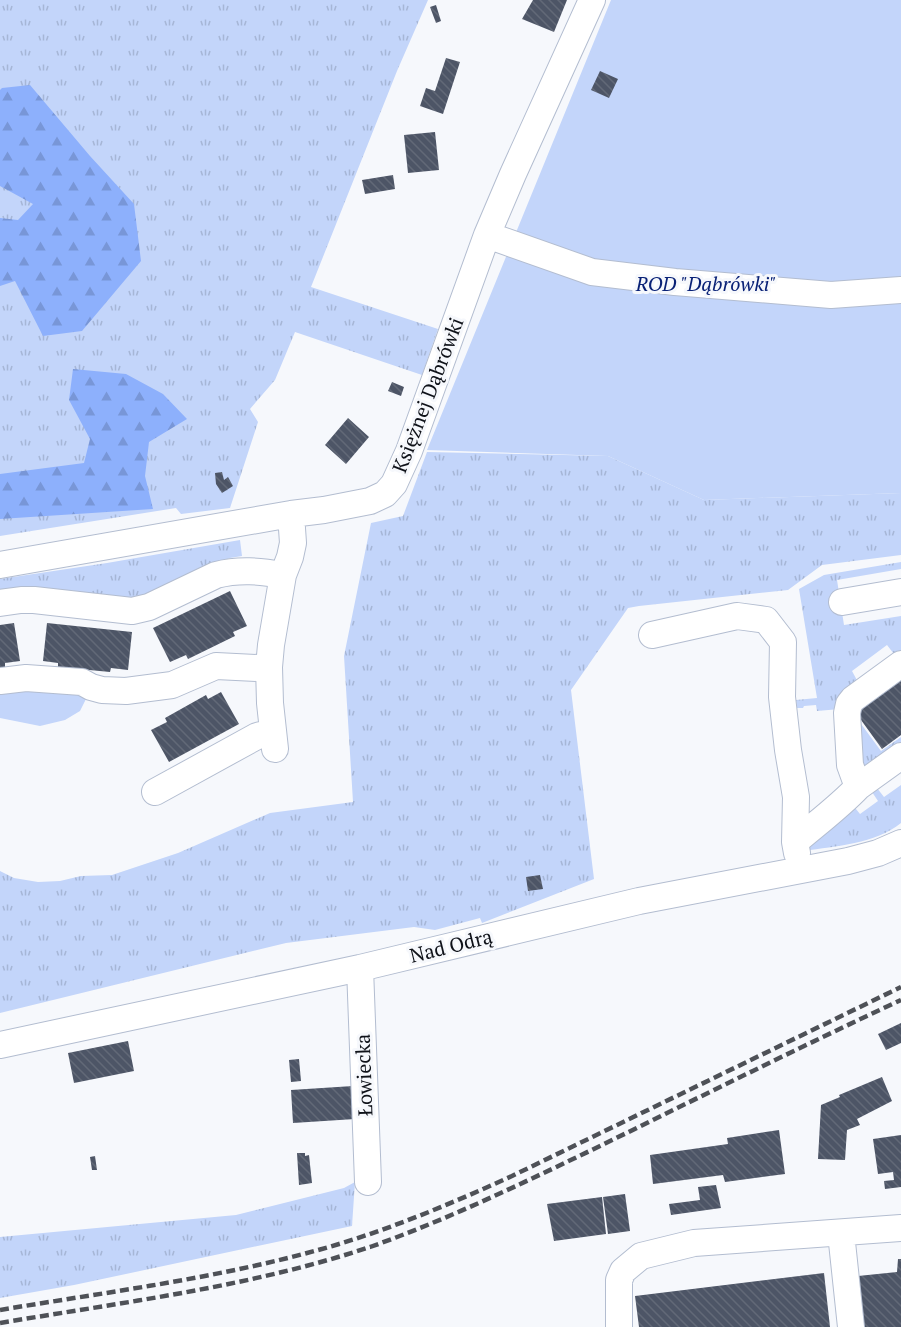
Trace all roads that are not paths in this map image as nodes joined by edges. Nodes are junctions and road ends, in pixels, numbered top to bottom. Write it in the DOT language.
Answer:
graph roads {
  1 [pos="592,0"];
  2 [pos="487,235"];
  3 [pos="901,291"];
  4 [pos="291,514"];
  5 [pos="0,565"];
  6 [pos="283,575"];
  7 [pos="901,592"];
  8 [pos="842,602"];
  9 [pos="0,603"];
  10 [pos="652,635"];
  11 [pos="901,664"];
  12 [pos="269,667"];
  13 [pos="0,681"];
  14 [pos="901,756"];
  15 [pos="858,787"];
  16 [pos="155,792"];
  17 [pos="795,842"];
  18 [pos="901,843"];
  19 [pos="800,870"];
  20 [pos="360,968"];
  21 [pos="0,1045"];
  22 [pos="368,1182"];
  23 [pos="901,1228"];
  24 [pos="841,1233"];
  25 [pos="619,1327"];
  26 [pos="851,1327"];
  1 -- 2 [label="street, Księżnej Dąbrówki"];
  2 -- 3 [label="street"];
  2 -- 4 [label="street, Księżnej Dąbrówki"];
  4 -- 5 [label="street, Księżnej Dąbrówki"];
  4 -- 6 [label="street"];
  6 -- 9 [label="street"];
  6 -- 12 [label="street"];
  7 -- 8 [label="street"];
  10 -- 17 [label="street"];
  11 -- 15 [label="street"];
  12 -- 13 [label="street"];
  12 -- 16 [label="street"];
  14 -- 15 [label="street"];
  15 -- 17 [label="street"];
  17 -- 19 [label="street"];
  18 -- 19 [label="street, Nad Odrą"];
  19 -- 20 [label="street, Nad Odrą"];
  20 -- 21 [label="street, Nad Odrą"];
  20 -- 22 [label="street, Łowiecka"];
  23 -- 24 [label="street"];
  24 -- 25 [label="street"];
  24 -- 26 [label="street"];
}
